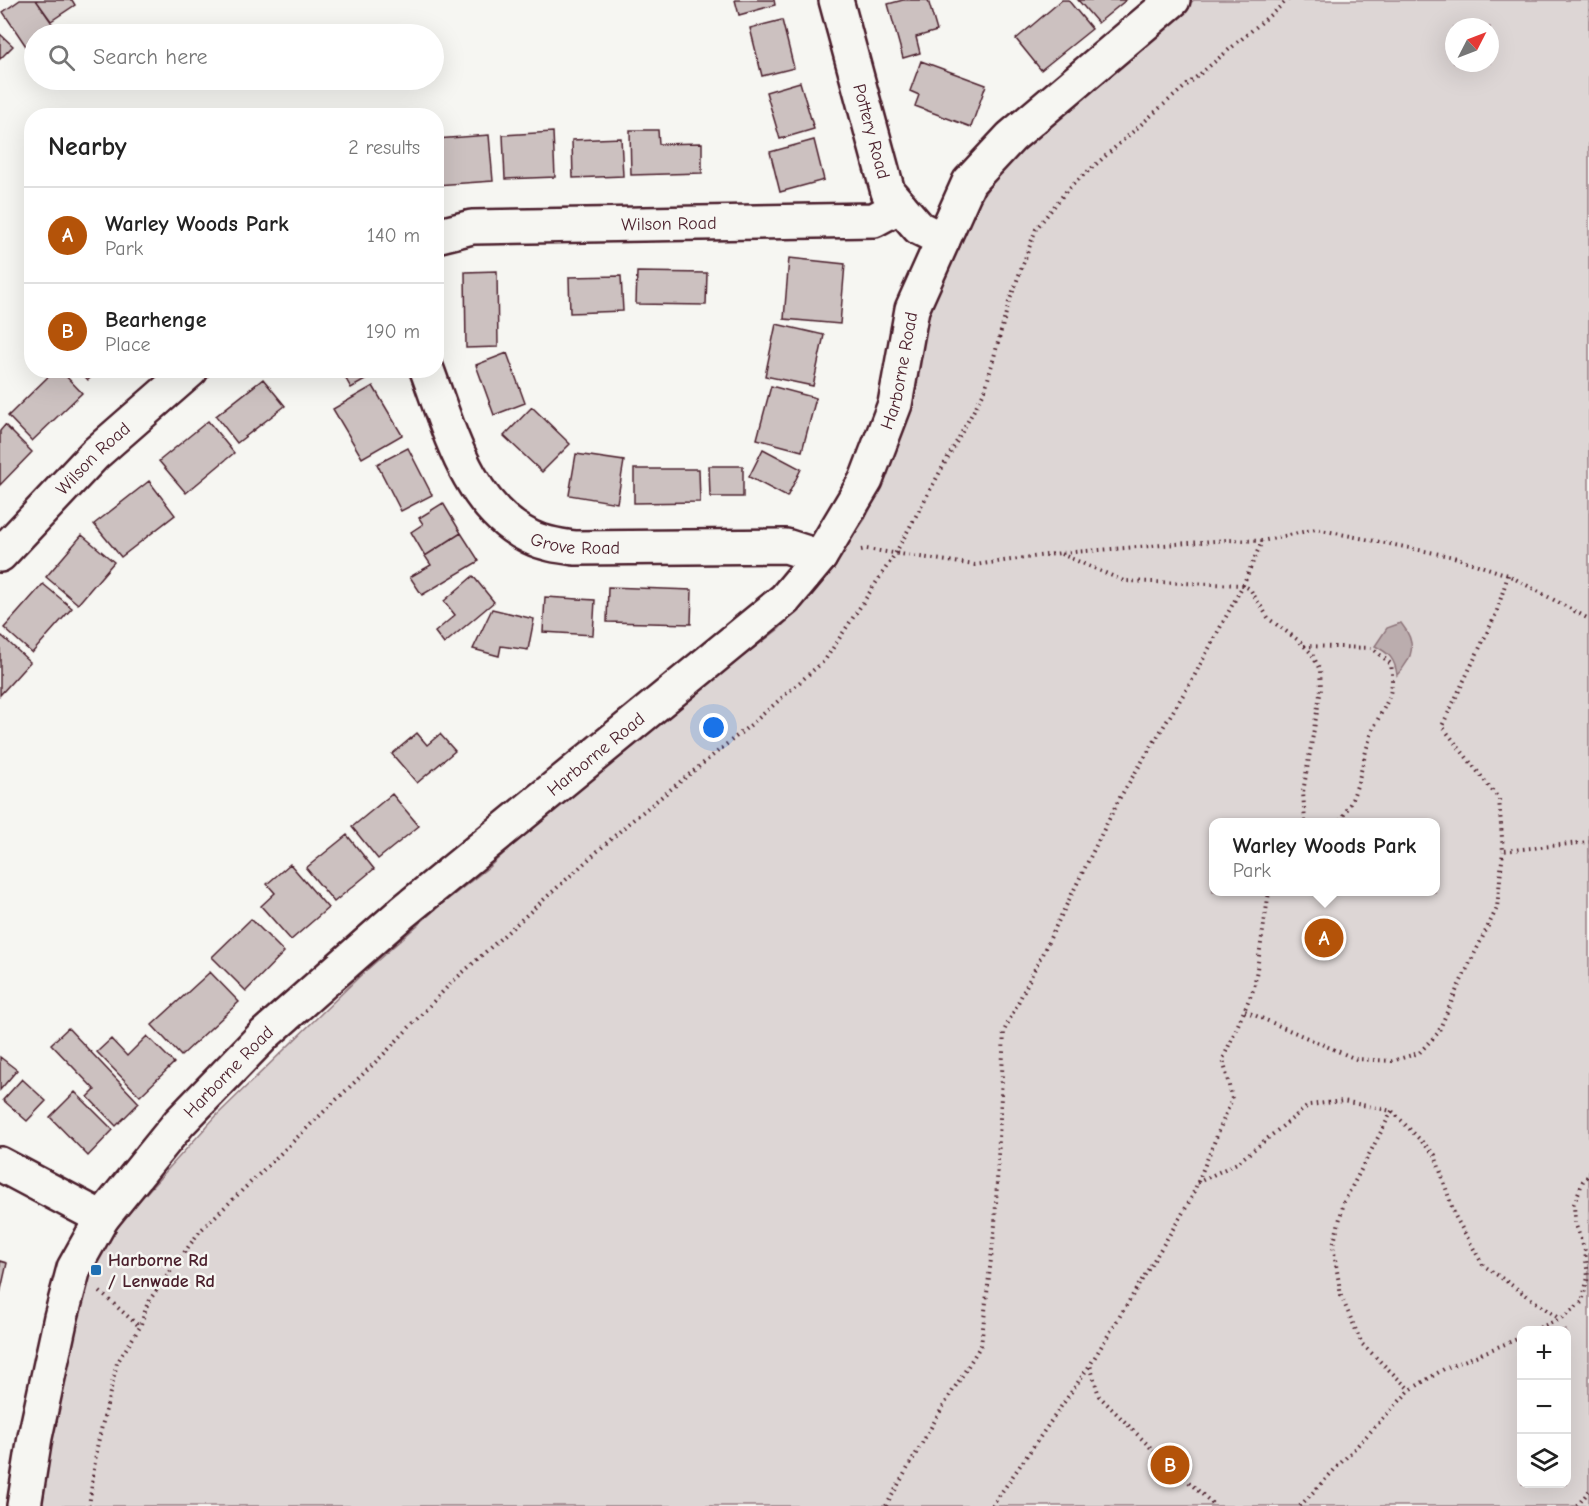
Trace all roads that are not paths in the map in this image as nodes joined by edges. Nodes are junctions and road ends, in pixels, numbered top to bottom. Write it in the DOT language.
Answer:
graph roads {
  1 [pos="836,0"];
  2 [pos="1173,0"];
  3 [pos="900,206"];
  4 [pos="444,234"];
  5 [pos="943,240"];
  6 [pos="182,378"];
  7 [pos="430,378"];
  8 [pos="0,555"];
  9 [pos="820,557"];
  10 [pos="0,1164"];
  11 [pos="102,1218"];
  12 [pos="24,1506"];
  1 -- 3 [label="street, Pottery Road"];
  2 -- 5 [label="street, Harborne Road"];
  3 -- 4 [label="street, Wilson Road"];
  3 -- 5 [label="street, Pottery Road"];
  5 -- 9 [label="street, Harborne Road"];
  6 -- 8 [label="street, Wilson Road"];
  7 -- 9 [label="street, Grove Road"];
  9 -- 11 [label="street, Harborne Road"];
  10 -- 11 [label="street"];
  11 -- 12 [label="street, Harborne Road"];
}
